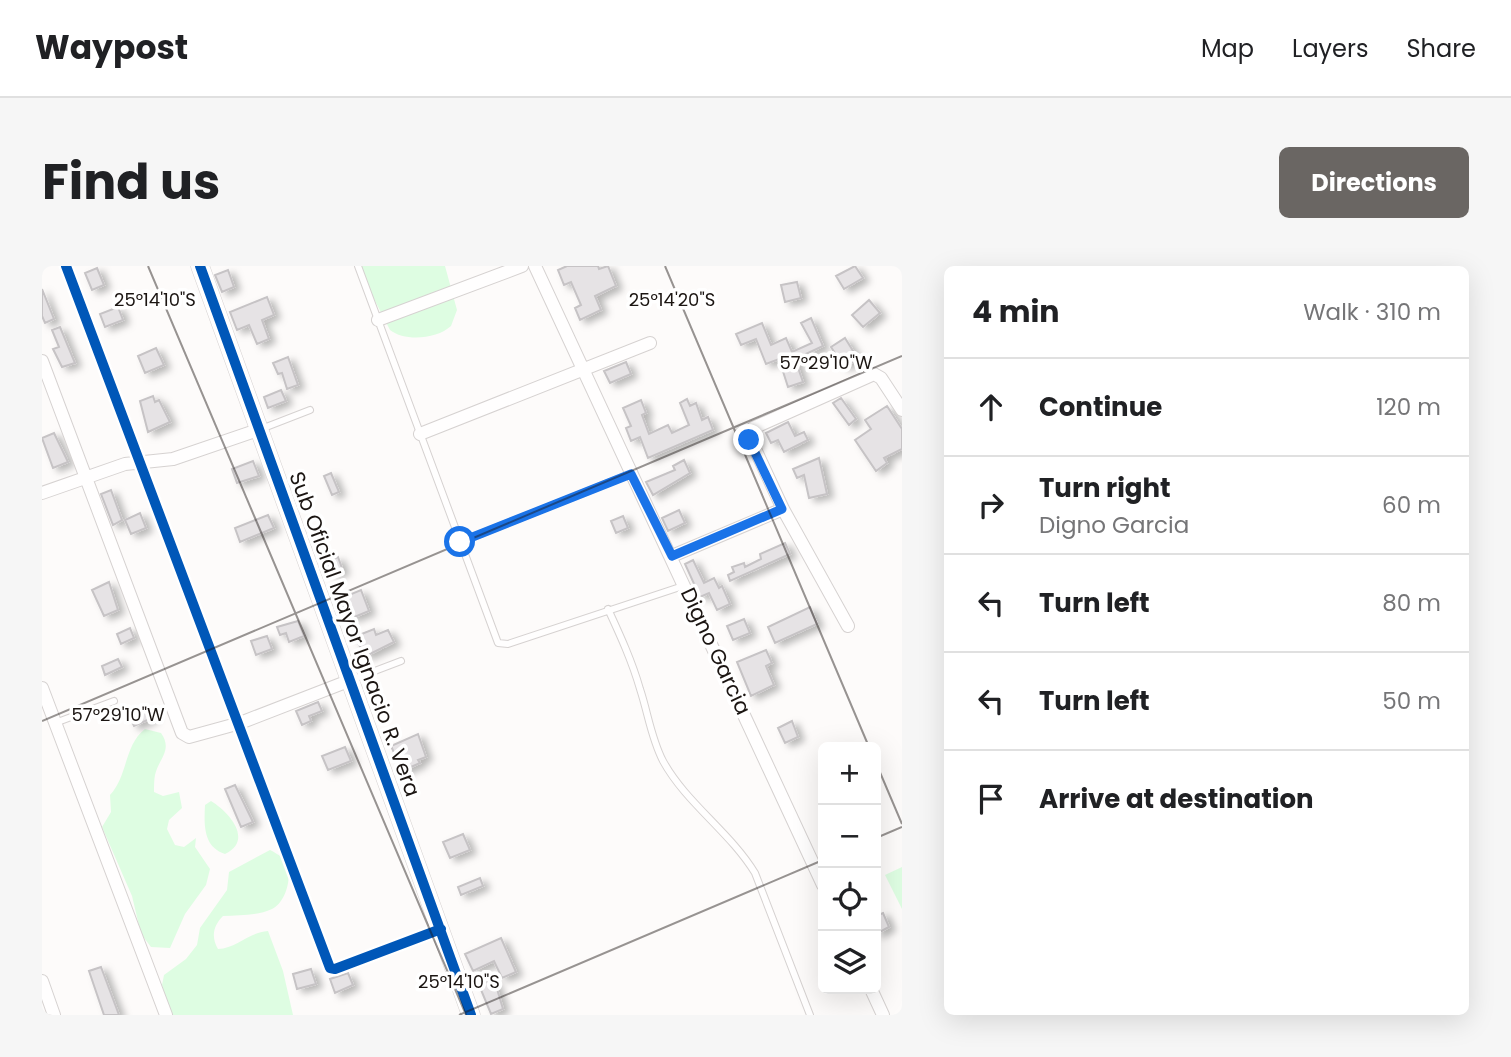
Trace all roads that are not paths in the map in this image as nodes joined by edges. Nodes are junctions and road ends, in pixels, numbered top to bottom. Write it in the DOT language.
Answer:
graph roads {
  1 [pos="66,266"];
  2 [pos="200,266"];
  3 [pos="358,266"];
  4 [pos="523,266"];
  5 [pos="535,266"];
  6 [pos="378,320"];
  7 [pos="650,343"];
  8 [pos="42,361"];
  9 [pos="583,370"];
  10 [pos="310,410"];
  11 [pos="902,410"];
  12 [pos="261,429"];
  13 [pos="420,434"];
  14 [pos="139,463"];
  15 [pos="631,474"];
  16 [pos="86,477"];
  17 [pos="42,493"];
  18 [pos="782,509"];
  19 [pos="460,542"];
  20 [pos="672,556"];
  21 [pos="686,585"];
  22 [pos="608,609"];
  23 [pos="848,626"];
  24 [pos="401,661"];
  25 [pos="351,680"];
  26 [pos="42,688"];
  27 [pos="114,701"];
  28 [pos="55,723"];
  29 [pos="240,723"];
  30 [pos="42,729"];
  31 [pos="818,874"];
  32 [pos="440,929"];
  33 [pos="42,981"];
  34 [pos="873,994"];
  35 [pos="54,1015"];
  36 [pos="166,1015"];
  37 [pos="471,1015"];
  38 [pos="810,1015"];
  39 [pos="883,1015"];
  1 -- 14 [label="street"];
  2 -- 12 [label="street, Sub Oficial Mayor Ignacio R. Vera"];
  3 -- 6 [label="lane"];
  4 -- 6 [label="street"];
  5 -- 9 [label="street, Digno Garcia"];
  6 -- 13 [label="lane"];
  7 -- 9 [label="street"];
  8 -- 16 [label="street"];
  9 -- 13 [label="street"];
  9 -- 15 [label="street, Digno Garcia"];
  10 -- 12 [label="lane"];
  11 -- 18 [label="street"];
  12 -- 14 [label="street"];
  12 -- 25 [label="street, Sub Oficial Mayor Ignacio R. Vera"];
  13 -- 19 [label="lane"];
  14 -- 16 [label="street"];
  14 -- 29 [label="street"];
  15 -- 19 [label="lane"];
  15 -- 20 [label="street, Digno Garcia"];
  16 -- 17 [label="street"];
  16 -- 29 [label="street"];
  18 -- 20 [label="street"];
  18 -- 23 [label="street"];
  19 -- 22 [label="lane"];
  20 -- 21 [label="street, Digno Garcia"];
  21 -- 22 [label="lane"];
  21 -- 31 [label="street, Digno Garcia"];
  22 -- 38 [label="lane"];
  24 -- 25 [label="lane"];
  25 -- 29 [label="street"];
  25 -- 32 [label="street, Sub Oficial Mayor Ignacio R. Vera"];
  26 -- 28 [label="street"];
  27 -- 28 [label="lane"];
  28 -- 30 [label="street"];
  28 -- 36 [label="street"];
  29 -- 32 [label="street"];
  32 -- 37 [label="street, Sub Oficial Mayor Ignacio R. Vera"];
  33 -- 35 [label="street"];
  34 -- 39 [label="street"];
}
